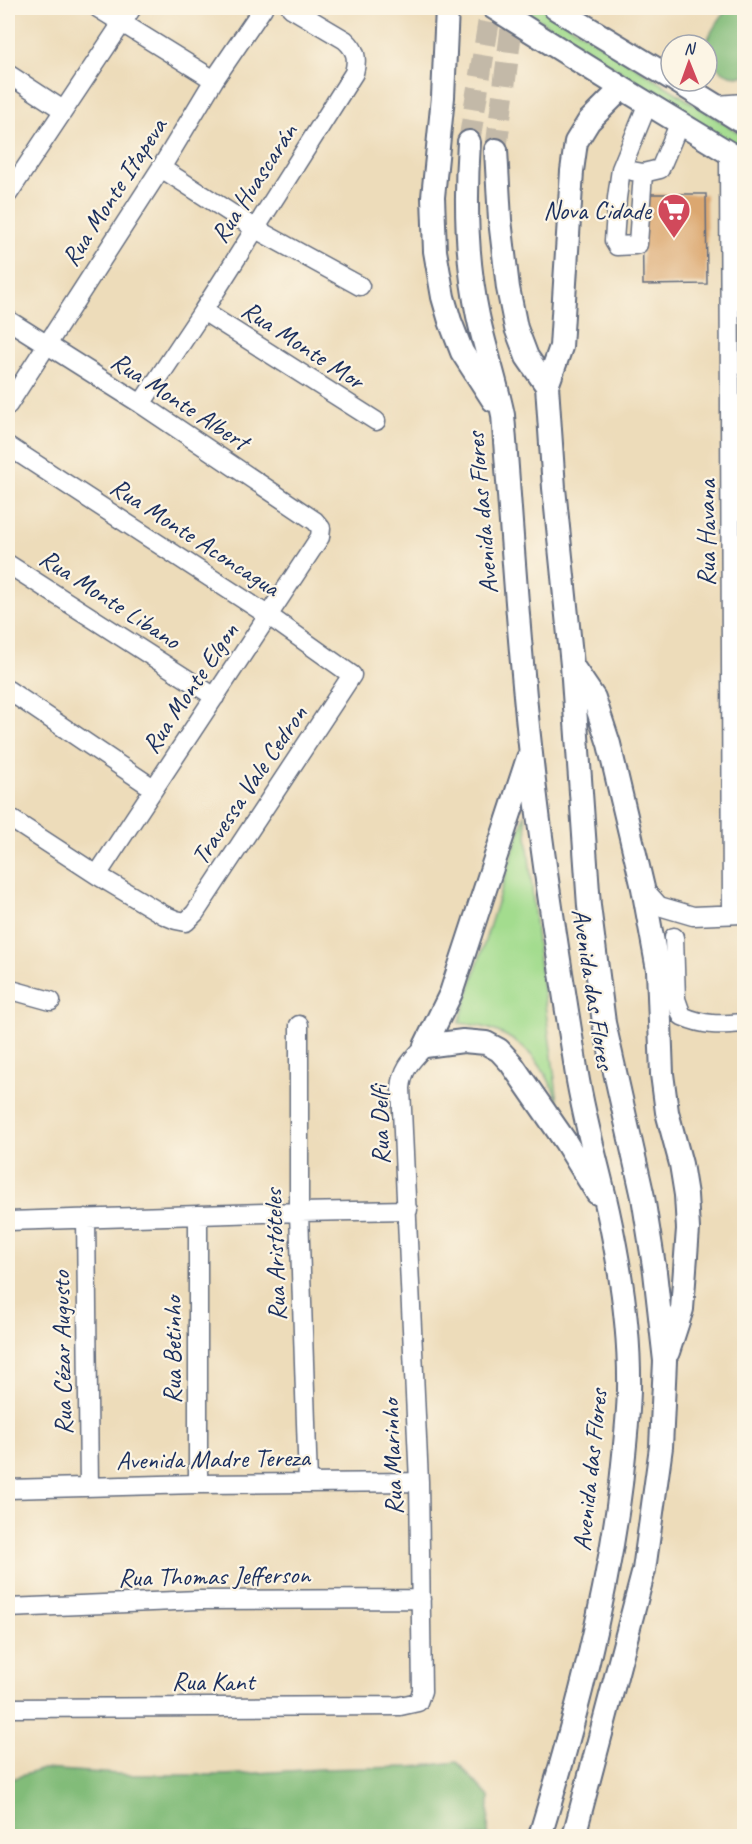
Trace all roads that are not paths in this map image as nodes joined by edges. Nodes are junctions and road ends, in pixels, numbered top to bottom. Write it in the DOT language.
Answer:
graph roads {
  1 [pos="98,8"];
  2 [pos="132,8"];
  3 [pos="263,8"];
  4 [pos="291,8"];
  5 [pos="447,8"];
  6 [pos="494,8"];
  7 [pos="561,9"];
  8 [pos="122,23"];
  9 [pos="659,70"];
  10 [pos="8,74"];
  11 [pos="214,80"];
  12 [pos="622,88"];
  13 [pos="696,93"];
  14 [pos="648,103"];
  15 [pos="744,103"];
  16 [pos="717,105"];
  17 [pos="63,110"];
  18 [pos="680,122"];
  19 [pos="744,123"];
  20 [pos="468,142"];
  21 [pos="496,150"];
  22 [pos="737,157"];
  23 [pos="161,168"];
  24 [pos="621,169"];
  25 [pos="643,173"];
  26 [pos="8,194"];
  27 [pos="254,228"];
  28 [pos="360,286"];
  29 [pos="203,311"];
  30 [pos="8,320"];
  31 [pos="45,345"];
  32 [pos="547,387"];
  33 [pos="141,404"];
  34 [pos="8,405"];
  35 [pos="503,415"];
  36 [pos="376,422"];
  37 [pos="8,446"];
  38 [pos="321,528"];
  39 [pos="8,564"];
  40 [pos="269,616"];
  41 [pos="738,618"];
  42 [pos="572,666"];
  43 [pos="352,675"];
  44 [pos="8,690"];
  45 [pos="215,697"];
  46 [pos="530,751"];
  47 [pos="153,788"];
  48 [pos="8,817"];
  49 [pos="97,875"];
  50 [pos="642,888"];
  51 [pos="738,914"];
  52 [pos="693,916"];
  53 [pos="674,937"];
  54 [pos="657,970"];
  55 [pos="8,989"];
  56 [pos="51,1001"];
  57 [pos="744,1023"];
  58 [pos="299,1026"];
  59 [pos="425,1046"];
  60 [pos="408,1210"];
  61 [pos="608,1211"];
  62 [pos="299,1212"];
  63 [pos="198,1215"];
  64 [pos="86,1218"];
  65 [pos="8,1221"];
  66 [pos="665,1361"];
  67 [pos="419,1482"];
  68 [pos="308,1483"];
  69 [pos="198,1484"];
  70 [pos="89,1487"];
  71 [pos="8,1489"];
  72 [pos="421,1599"];
  73 [pos="8,1608"];
  74 [pos="418,1702"];
  75 [pos="8,1708"];
  76 [pos="540,1836"];
  77 [pos="574,1836"];
  1 -- 8 [label="street"];
  2 -- 8 [label="street"];
  3 -- 11 [label="street, Rua Monte Itapeva"];
  4 -- 27 [label="street, Rua Huascarán"];
  5 -- 35 [label="main road"];
  6 -- 12 [label="main road"];
  7 -- 9 [label="main road"];
  8 -- 11 [label="street"];
  8 -- 17 [label="street"];
  10 -- 17 [label="street"];
  11 -- 23 [label="street, Rua Monte Itapeva"];
  12 -- 14 [label="main road"];
  12 -- 32 [label="main road"];
  13 -- 16 [label="main road"];
  14 -- 18 [label="main road"];
  14 -- 24 [label="street"];
  15 -- 16 [label="street"];
  16 -- 19 [label="main road"];
  17 -- 26 [label="street"];
  18 -- 22 [label="main road"];
  18 -- 25 [label="street"];
  20 -- 35 [label="main road, Avenida das Flores"];
  21 -- 32 [label="main road"];
  22 -- 41 [label="street, Rua Havana"];
  23 -- 27 [label="street"];
  23 -- 31 [label="street, Rua Monte Itapeva"];
  24 -- 25 [label="street"];
  24 -- 25 [label="street"];
  27 -- 28 [label="street"];
  27 -- 29 [label="street, Rua Huascarán"];
  29 -- 33 [label="street, Rua Huascarán"];
  29 -- 36 [label="street, Rua Monte Mor"];
  30 -- 31 [label="street, Rua Monte Albert"];
  31 -- 33 [label="street, Rua Monte Albert"];
  31 -- 34 [label="street, Rua Monte Itapeva"];
  32 -- 42 [label="main road, Avenida das Flores"];
  33 -- 38 [label="street, Rua Monte Albert"];
  35 -- 46 [label="main road, Avenida das Flores"];
  37 -- 40 [label="street, Rua Monte Aconcagua"];
  38 -- 40 [label="street, Rua Monte Elgon"];
  39 -- 45 [label="street, Rua Monte Libano"];
  40 -- 43 [label="street, Rua Monte Aconcagua"];
  40 -- 45 [label="street, Rua Monte Elgon"];
  41 -- 51 [label="street, Rua Havana"];
  42 -- 50 [label="main road"];
  42 -- 66 [label="main road, Avenida das Flores"];
  43 -- 49 [label="street, Travessa Vale Cedron"];
  44 -- 47 [label="street"];
  45 -- 47 [label="street, Rua Monte Elgon"];
  46 -- 59 [label="main road"];
  46 -- 61 [label="main road, Avenida das Flores"];
  47 -- 49 [label="street, Rua Monte Elgon"];
  48 -- 49 [label="street"];
  50 -- 52 [label="street"];
  50 -- 54 [label="main road"];
  51 -- 52 [label="street"];
  52 -- 53 [label="street"];
  53 -- 54 [label="street"];
  53 -- 57 [label="street"];
  54 -- 66 [label="main road"];
  55 -- 56 [label="street"];
  58 -- 62 [label="street, Rua Aristóteles"];
  59 -- 60 [label="street, Rua Delfi"];
  59 -- 61 [label="main road"];
  60 -- 62 [label="street"];
  60 -- 67 [label="street, Rua Marinho"];
  61 -- 76 [label="main road, Avenida das Flores"];
  62 -- 63 [label="street"];
  62 -- 68 [label="street, Rua Aristóteles"];
  63 -- 64 [label="street"];
  63 -- 69 [label="street, Rua Betinho"];
  64 -- 65 [label="street"];
  64 -- 70 [label="street, Rua Cézar Augusto"];
  66 -- 77 [label="main road, Avenida das Flores"];
  67 -- 68 [label="street, Avenida Madre Tereza"];
  67 -- 72 [label="street, Rua Marinho"];
  68 -- 69 [label="street, Avenida Madre Tereza"];
  69 -- 70 [label="street, Avenida Madre Tereza"];
  70 -- 71 [label="street, Avenida Madre Tereza"];
  72 -- 73 [label="street, Rua Thomas Jefferson"];
  72 -- 74 [label="street, Rua Marinho"];
  74 -- 75 [label="street, Rua Kant"];
}
